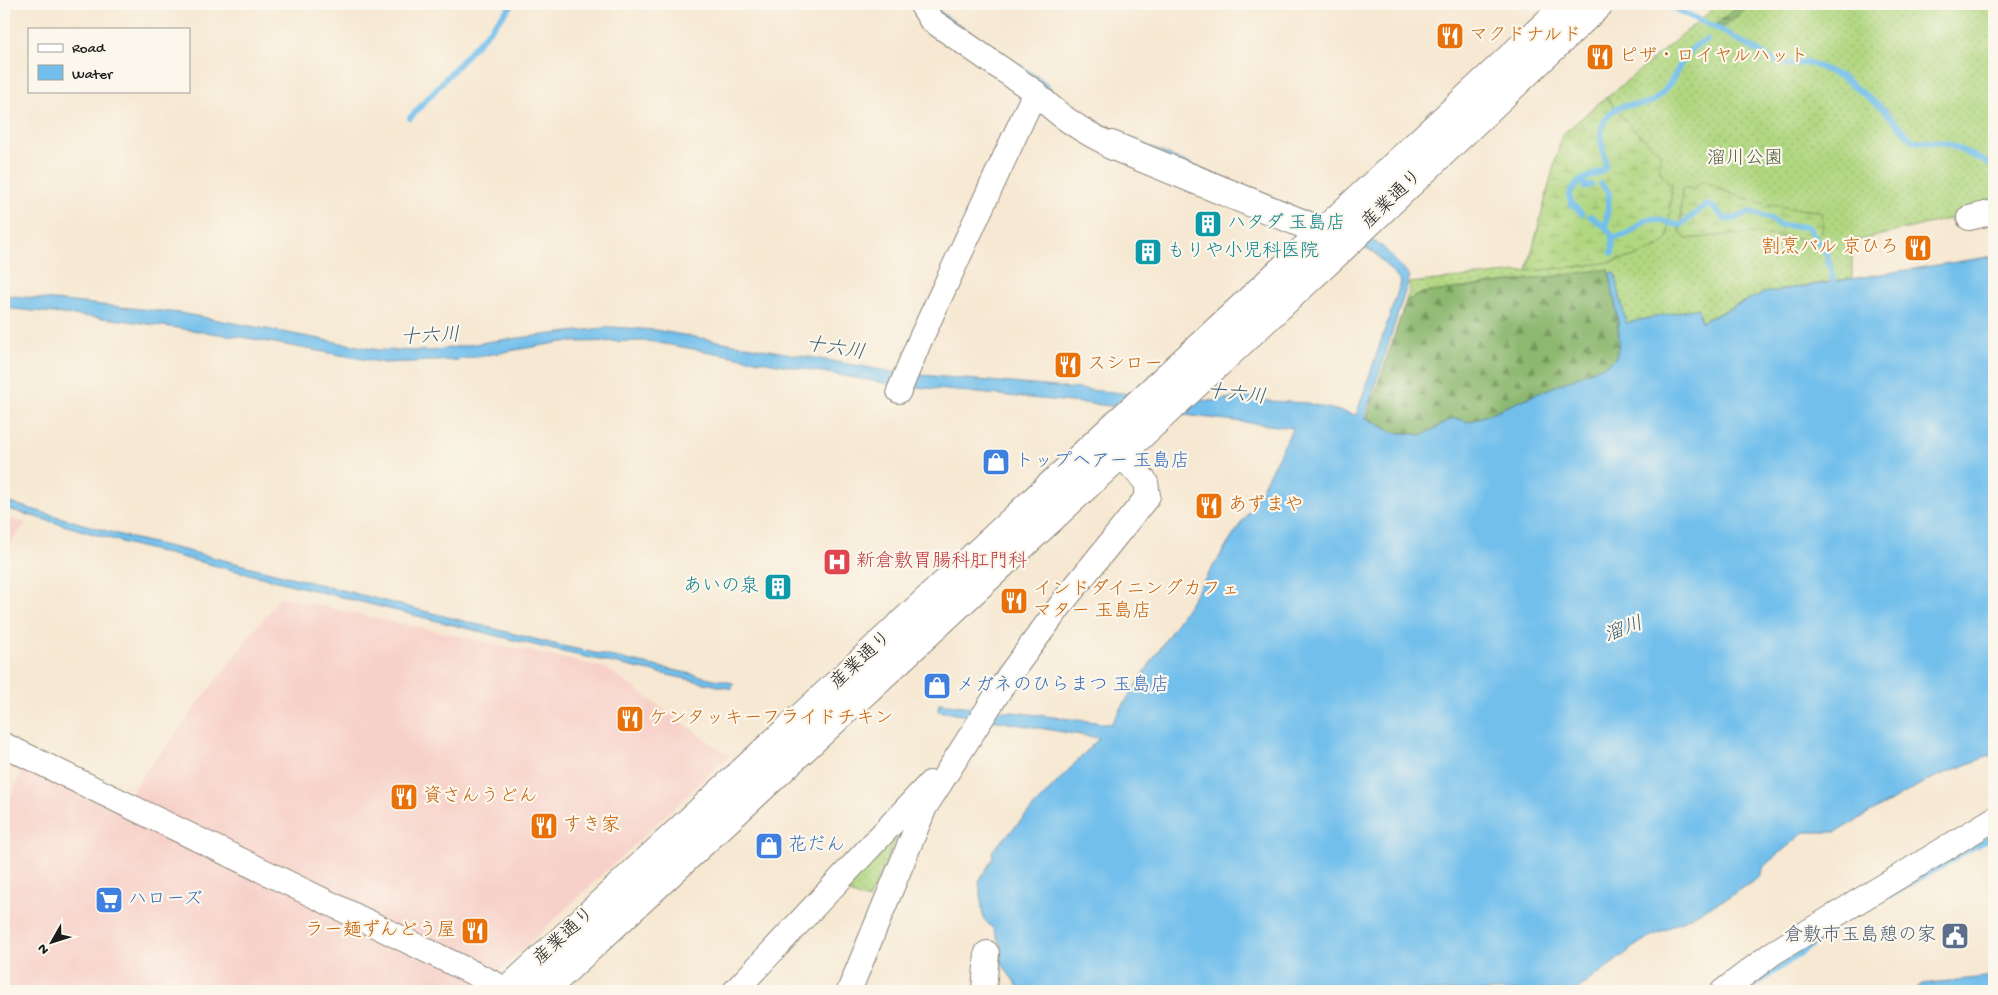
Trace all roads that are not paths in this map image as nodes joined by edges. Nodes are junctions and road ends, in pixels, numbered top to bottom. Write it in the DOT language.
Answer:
graph roads {
  1 [pos="921,4"];
  2 [pos="1568,4"];
  3 [pos="1599,4"];
  4 [pos="1035,92"];
  5 [pos="1112,145"];
  6 [pos="1994,212"];
  7 [pos="1969,218"];
  8 [pos="1323,232"];
  9 [pos="903,382"];
  10 [pos="1112,446"];
  11 [pos="4,745"];
  12 [pos="954,760"];
  13 [pos="1994,819"];
  14 [pos="987,953"];
  15 [pos="508,991"];
  16 [pos="543,991"];
  17 [pos="735,991"];
  18 [pos="849,991"];
  19 [pos="988,991"];
  20 [pos="1723,991"];
  1 -- 4 [label="street"];
  2 -- 8 [label="street, 産業通り"];
  3 -- 10 [label="street, 産業通り"];
  4 -- 5 [label="street"];
  4 -- 9 [label="street"];
  5 -- 8 [label="street"];
  6 -- 7 [label="street"];
  8 -- 10 [label="street, 産業通り"];
  10 -- 12 [label="street"];
  10 -- 15 [label="street, 産業通り"];
  10 -- 16 [label="street, 産業通り"];
  11 -- 15 [label="street"];
  12 -- 17 [label="street"];
  12 -- 18 [label="street"];
  13 -- 20 [label="street"];
  14 -- 19 [label="street"];
}
